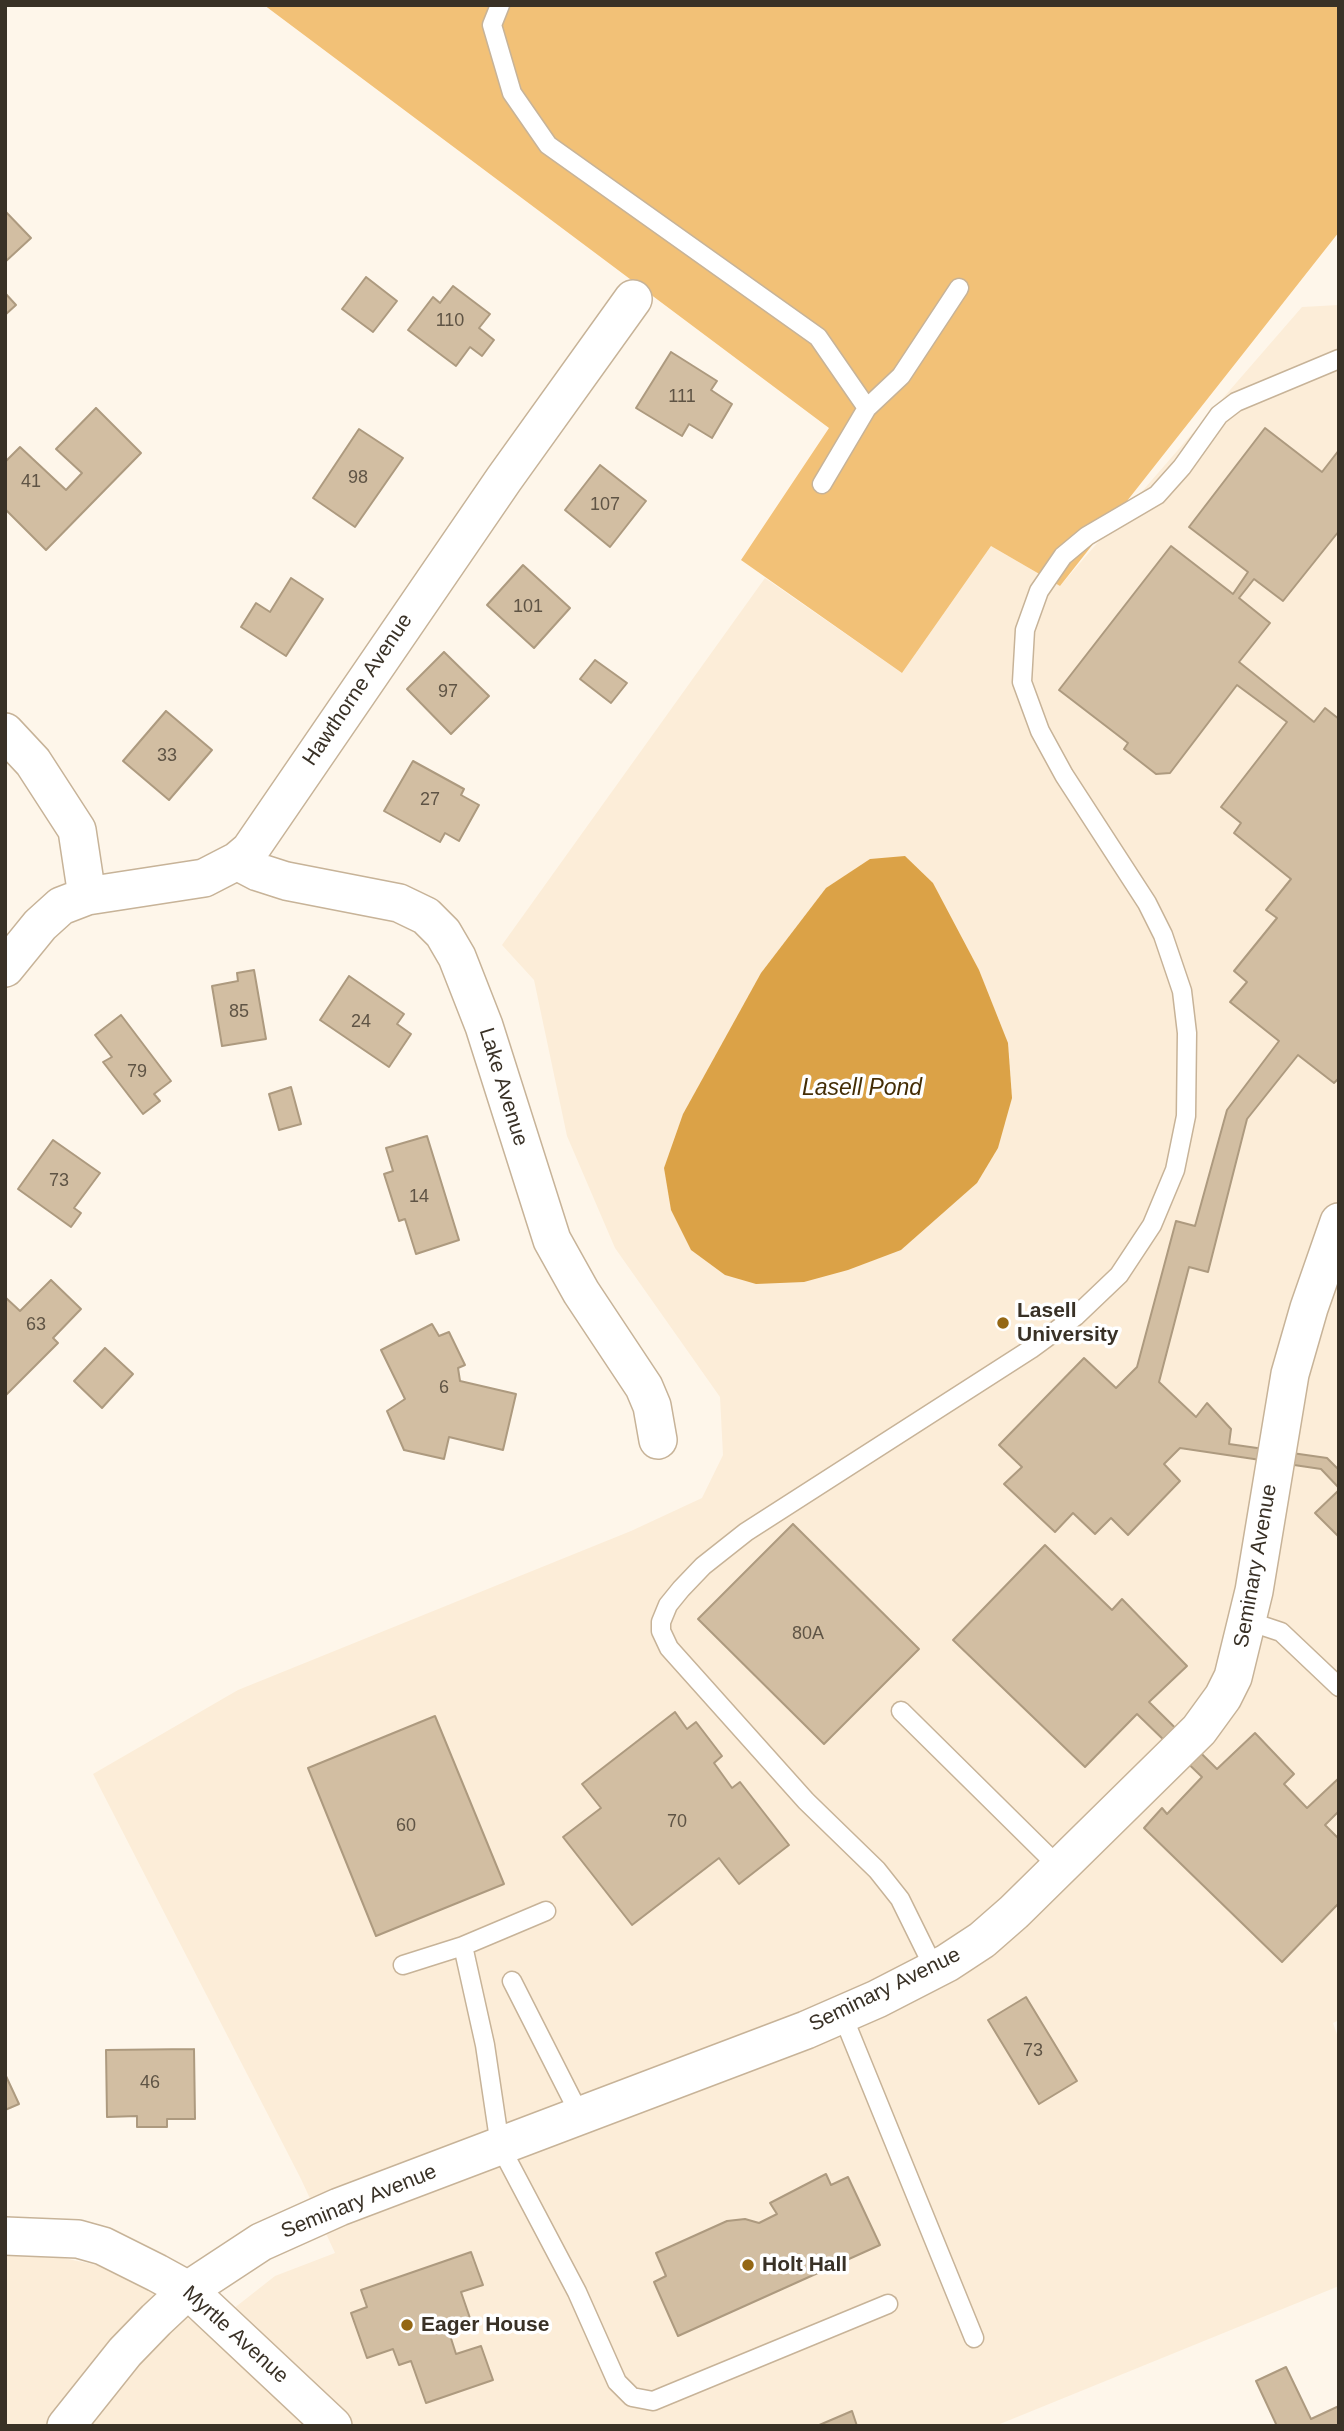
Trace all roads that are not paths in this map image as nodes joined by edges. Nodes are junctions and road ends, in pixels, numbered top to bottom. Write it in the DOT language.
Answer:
graph roads {
  1 [pos="500,5"];
  2 [pos="959,288"];
  3 [pos="634,299"];
  4 [pos="1339,359"];
  5 [pos="867,408"];
  6 [pos="822,484"];
  7 [pos="5,732"];
  8 [pos="237,861"];
  9 [pos="87,896"];
  10 [pos="5,968"];
  11 [pos="1339,1222"];
  12 [pos="658,1440"];
  13 [pos="1248,1621"];
  14 [pos="1339,1687"];
  15 [pos="901,1710"];
  16 [pos="1060,1868"];
  17 [pos="546,1911"];
  18 [pos="463,1946"];
  19 [pos="403,1965"];
  20 [pos="934,1970"];
  21 [pos="513,1981"];
  22 [pos="842,2014"];
  23 [pos="580,2116"];
  24 [pos="500,2146"];
  25 [pos="5,2236"];
  26 [pos="188,2290"];
  27 [pos="888,2304"];
  28 [pos="974,2338"];
  29 [pos="66,2426"];
  30 [pos="333,2426"];
  1 -- 5 [label="lane"];
  2 -- 5 [label="lane"];
  3 -- 8 [label="street, Hawthorne Avenue"];
  4 -- 20 [label="lane"];
  5 -- 6 [label="lane"];
  7 -- 9 [label="street"];
  8 -- 9 [label="street, Hawthorne Avenue"];
  8 -- 12 [label="street, Lake Avenue"];
  9 -- 10 [label="street, Hawthorne Avenue"];
  11 -- 13 [label="street, Seminary Avenue"];
  13 -- 14 [label="lane"];
  13 -- 16 [label="street, Seminary Avenue"];
  15 -- 16 [label="lane"];
  16 -- 20 [label="street, Seminary Avenue"];
  17 -- 18 [label="lane"];
  18 -- 19 [label="lane"];
  18 -- 24 [label="lane"];
  20 -- 22 [label="street, Seminary Avenue"];
  21 -- 23 [label="lane"];
  22 -- 23 [label="street, Seminary Avenue"];
  22 -- 28 [label="lane"];
  23 -- 24 [label="street, Seminary Avenue"];
  24 -- 26 [label="street, Seminary Avenue"];
  24 -- 27 [label="lane"];
  25 -- 26 [label="street, Myrtle Avenue"];
  26 -- 29 [label="street, Seminary Avenue"];
  26 -- 30 [label="street, Myrtle Avenue"];
}
